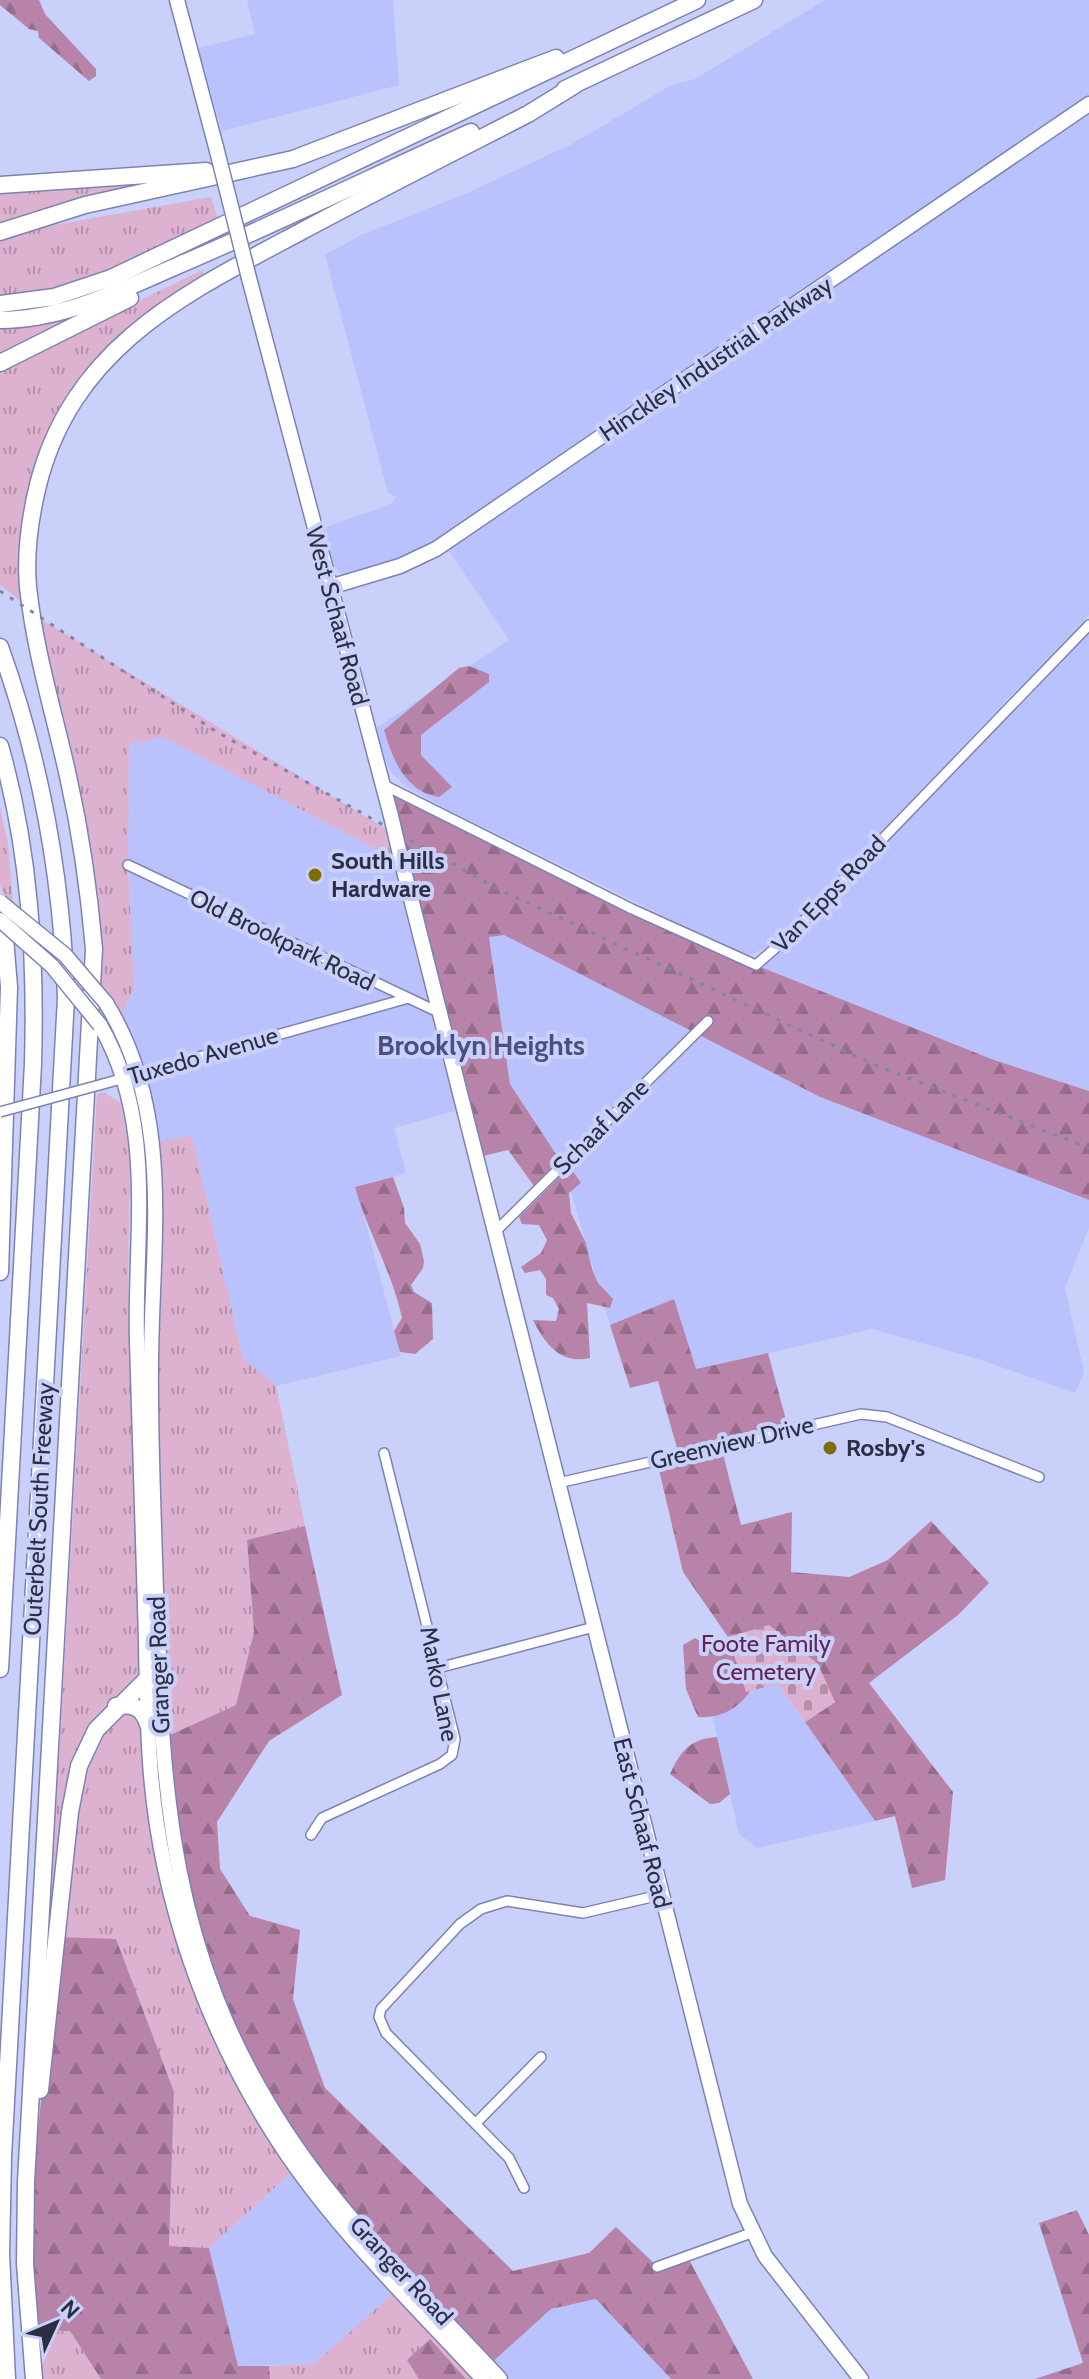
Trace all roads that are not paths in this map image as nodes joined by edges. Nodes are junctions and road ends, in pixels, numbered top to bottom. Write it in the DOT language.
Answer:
graph roads {
  1 [pos="177,0"];
  2 [pos="697,0"];
  3 [pos="754,0"];
  4 [pos="669,14"];
  5 [pos="575,85"];
  6 [pos="1089,104"];
  7 [pos="352,138"];
  8 [pos="0,185"];
  9 [pos="0,232"];
  10 [pos="245,238"];
  11 [pos="0,304"];
  12 [pos="0,320"];
  13 [pos="0,363"];
  14 [pos="330,587"];
  15 [pos="1089,625"];
  16 [pos="0,647"];
  17 [pos="0,746"];
  18 [pos="382,784"];
  19 [pos="128,865"];
  20 [pos="0,899"];
  21 [pos="0,920"];
  22 [pos="405,999"];
  23 [pos="438,1012"];
  24 [pos="708,1021"];
  25 [pos="134,1076"];
  26 [pos="0,1112"];
  27 [pos="494,1233"];
  28 [pos="0,1272"];
  29 [pos="384,1453"];
  30 [pos="1039,1477"];
  31 [pos="558,1483"];
  32 [pos="594,1627"];
  33 [pos="1,1639"];
  34 [pos="158,1653"];
  35 [pos="438,1668"];
  36 [pos="0,1669"];
  37 [pos="148,1678"];
  38 [pos="116,1706"];
  39 [pos="148,1724"];
  40 [pos="311,1835"];
  41 [pos="660,1895"];
  42 [pos="541,2057"];
  43 [pos="476,2123"];
  44 [pos="524,2188"];
  45 [pos="25,2223"];
  46 [pos="751,2233"];
  47 [pos="657,2267"];
  48 [pos="403,2284"];
  49 [pos="7,2379"];
  50 [pos="34,2379"];
  51 [pos="483,2379"];
  52 [pos="500,2379"];
  53 [pos="861,2379"];
  1 -- 14 [label="street, West Schaaf Road, bridge"];
  2 -- 4 [label="highway"];
  3 -- 5 [label="highway"];
  4 -- 7 [label="highway"];
  4 -- 11 [label="highway"];
  5 -- 10 [label="highway"];
  5 -- 45 [label="highway"];
  6 -- 14 [label="street, Hinckley Industrial Parkway"];
  7 -- 8 [label="highway"];
  7 -- 9 [label="highway"];
  10 -- 12 [label="highway"];
  10 -- 13 [label="highway"];
  14 -- 18 [label="street, West Schaaf Road"];
  15 -- 18 [label="street, Van Epps Road"];
  16 -- 49 [label="highway, Outerbelt South Freeway"];
  17 -- 33 [label="highway, Outerbelt South Freeway"];
  18 -- 23 [label="street, West Schaaf Road, bridge"];
  19 -- 22 [label="street, Old Brookpark Road"];
  20 -- 25 [label="street, Granger Road, bridge"];
  20 -- 28 [label="highway"];
  21 -- 25 [label="street, Granger Road, bridge"];
  22 -- 23 [label="street, Old Brookpark Road"];
  22 -- 25 [label="street, Tuxedo Avenue"];
  23 -- 27 [label="street, West Schaaf Road"];
  24 -- 27 [label="street, Schaaf Lane"];
  25 -- 26 [label="street, Tuxedo Avenue, bridge"];
  25 -- 34 [label="street, Granger Road"];
  25 -- 37 [label="street, Granger Road"];
  27 -- 31 [label="street, East Schaaf Road"];
  29 -- 35 [label="street, Marko Lane"];
  30 -- 31 [label="street, Greenview Drive"];
  31 -- 32 [label="street, East Schaaf Road"];
  32 -- 35 [label="street"];
  32 -- 41 [label="street, East Schaaf Road"];
  33 -- 36 [label="highway, Outerbelt South Freeway"];
  34 -- 37 [label="highway"];
  34 -- 48 [label="street, Granger Road"];
  35 -- 40 [label="street, Marko Lane"];
  37 -- 38 [label="highway"];
  37 -- 39 [label="street, Granger Road"];
  38 -- 39 [label="highway"];
  38 -- 45 [label="highway"];
  39 -- 48 [label="street, Granger Road"];
  41 -- 43 [label="street"];
  41 -- 46 [label="street, East Schaaf Road"];
  42 -- 43 [label="street"];
  43 -- 44 [label="street"];
  45 -- 50 [label="highway"];
  46 -- 47 [label="street"];
  46 -- 53 [label="street, East Schaaf Road"];
  48 -- 51 [label="street, Granger Road"];
  48 -- 52 [label="street, Granger Road"];
}
